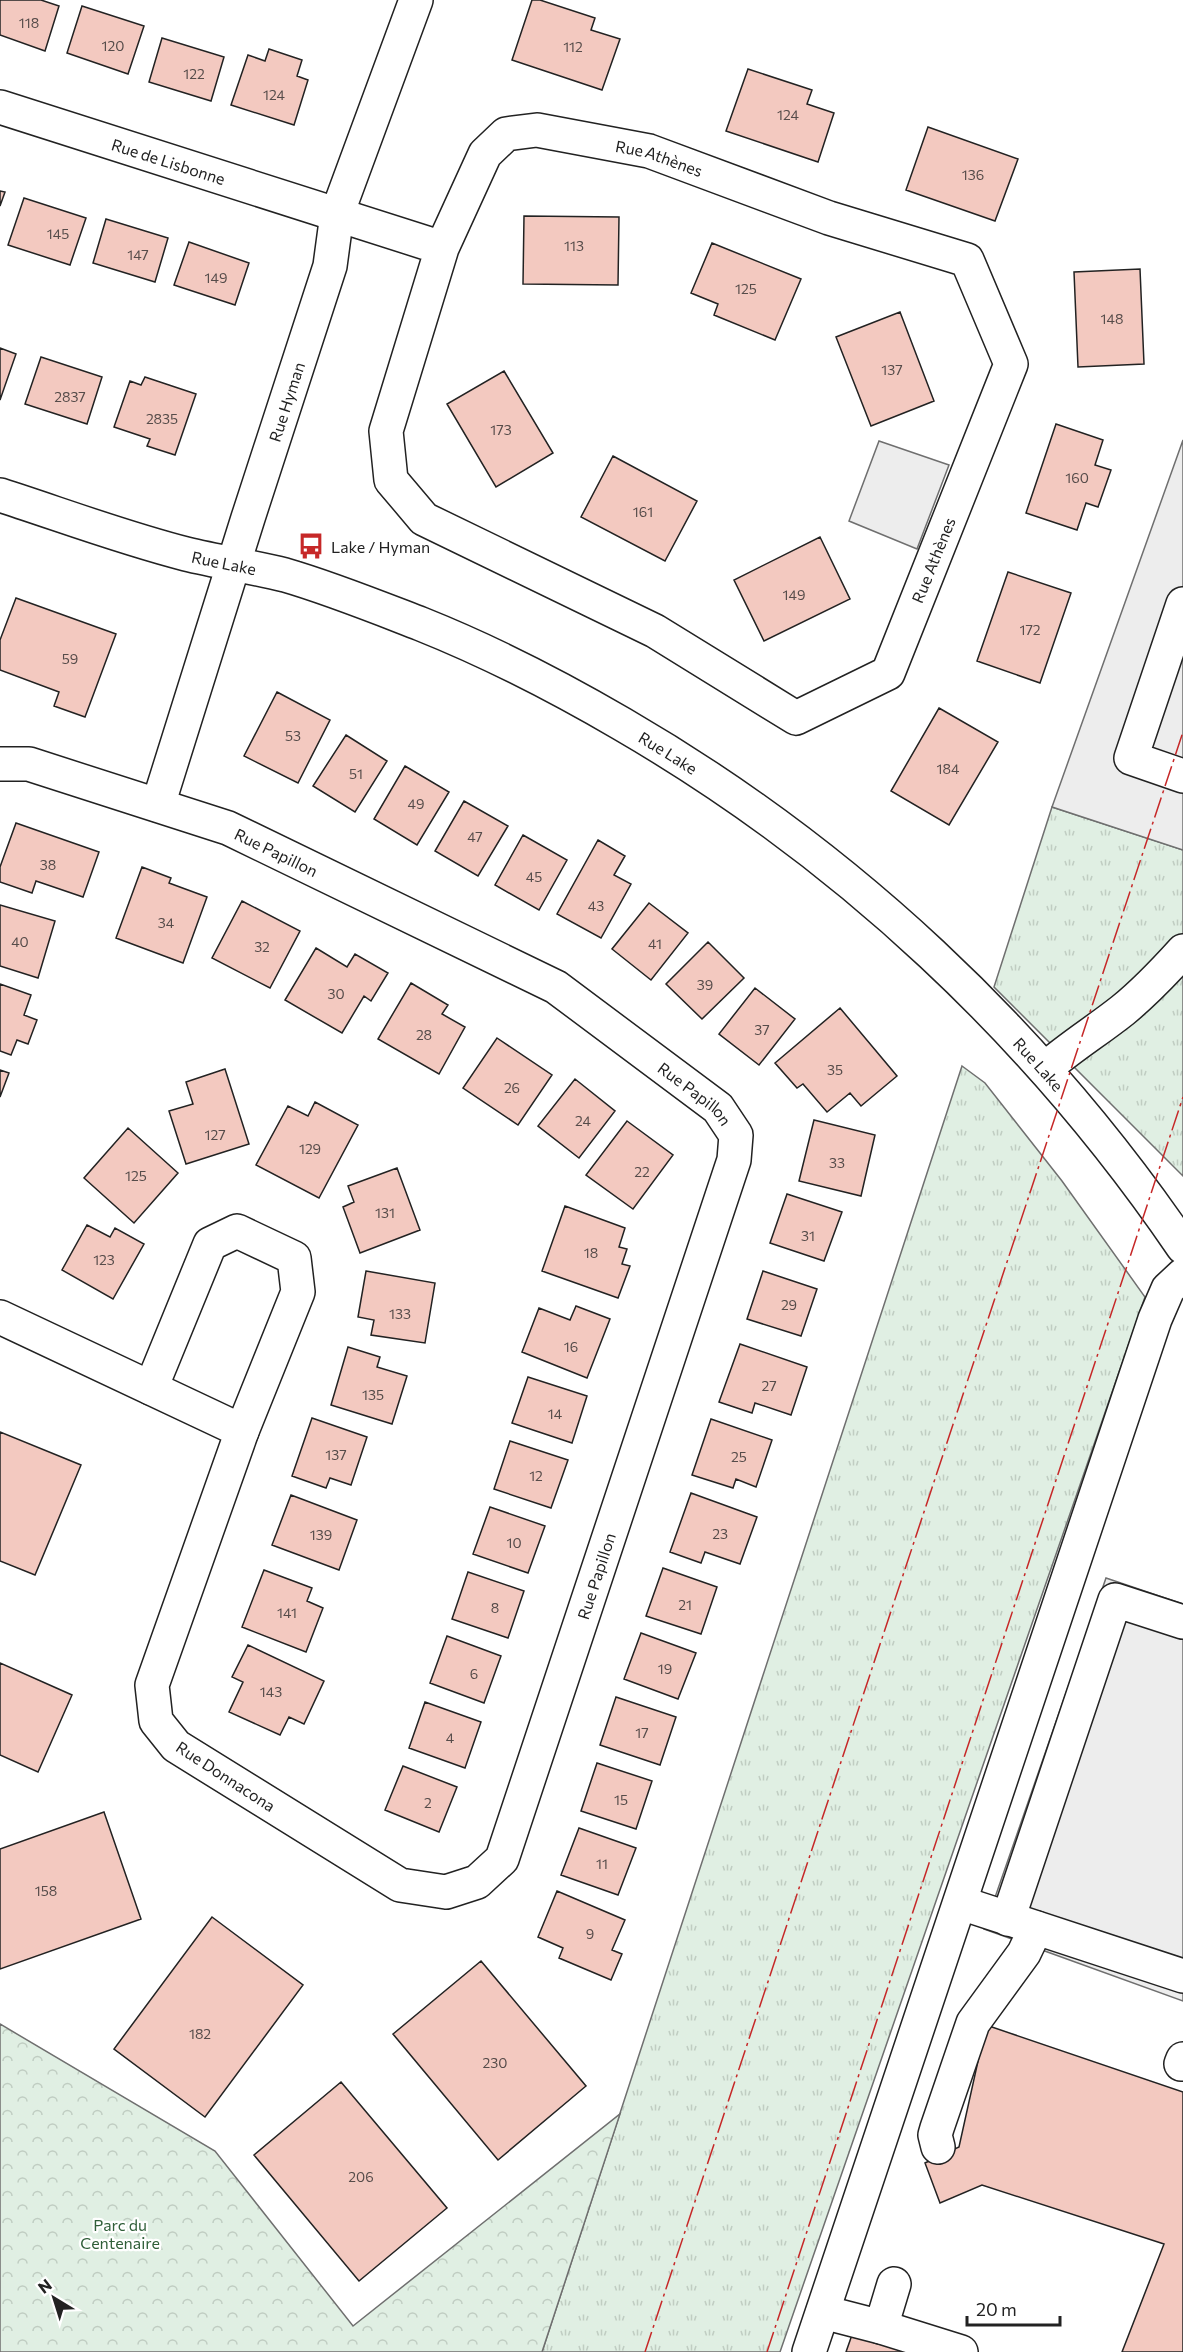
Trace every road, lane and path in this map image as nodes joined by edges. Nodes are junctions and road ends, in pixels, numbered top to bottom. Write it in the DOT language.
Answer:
graph roads {
  1 [pos="416,0"];
  2 [pos="0,107"];
  3 [pos="337,214"];
  4 [pos="442,248"];
  5 [pos="0,495"];
  6 [pos="234,564"];
  7 [pos="1183,604"];
  8 [pos="0,764"];
  9 [pos="1183,776"];
  10 [pos="158,805"];
  11 [pos="1183,951"];
  12 [pos="1045,1069"];
  13 [pos="1183,1247"];
  14 [pos="1183,1275"];
  15 [pos="0,1317"];
  16 [pos="151,1388"];
  17 [pos="242,1431"];
  18 [pos="1066,1583"];
  19 [pos="1115,1600"];
  20 [pos="1183,1622"];
  21 [pos="446,1892"];
  22 [pos="961,1904"];
  23 [pos="1022,1923"];
  24 [pos="1183,1976"];
  25 [pos="938,2147"];
  26 [pos="894,2284"];
  27 [pos="823,2312"];
  28 [pos="881,2327"];
  29 [pos="809,2352"];
  30 [pos="961,2352"];
  1 -- 3 [label="street, Rue Hyman"];
  2 -- 3 [label="street, Rue de Lisbonne"];
  3 -- 4 [label="street"];
  3 -- 6 [label="street, Rue Hyman"];
  4 -- 4 [label="street, Rue Athènes"];
  5 -- 6 [label="street, Rue Lake"];
  6 -- 10 [label="street, Rue Hyman"];
  6 -- 12 [label="street, Rue Lake"];
  7 -- 9 [label="street"];
  8 -- 10 [label="street, Rue Papillon"];
  10 -- 21 [label="street, Rue Papillon"];
  11 -- 12 [label="street"];
  12 -- 13 [label="street, Rue Lake"];
  14 -- 18 [label="street"];
  15 -- 16 [label="street"];
  16 -- 17 [label="street"];
  16 -- 17 [label="street, Rue Donnacona"];
  17 -- 21 [label="street, Rue Donnacona"];
  18 -- 19 [label="street"];
  18 -- 22 [label="street"];
  19 -- 20 [label="street"];
  19 -- 23 [label="street"];
  22 -- 23 [label="street"];
  22 -- 27 [label="street"];
  23 -- 24 [label="street"];
  23 -- 25 [label="street"];
  26 -- 28 [label="street"];
  27 -- 28 [label="street"];
  27 -- 29 [label="street"];
  28 -- 30 [label="street"];
}
